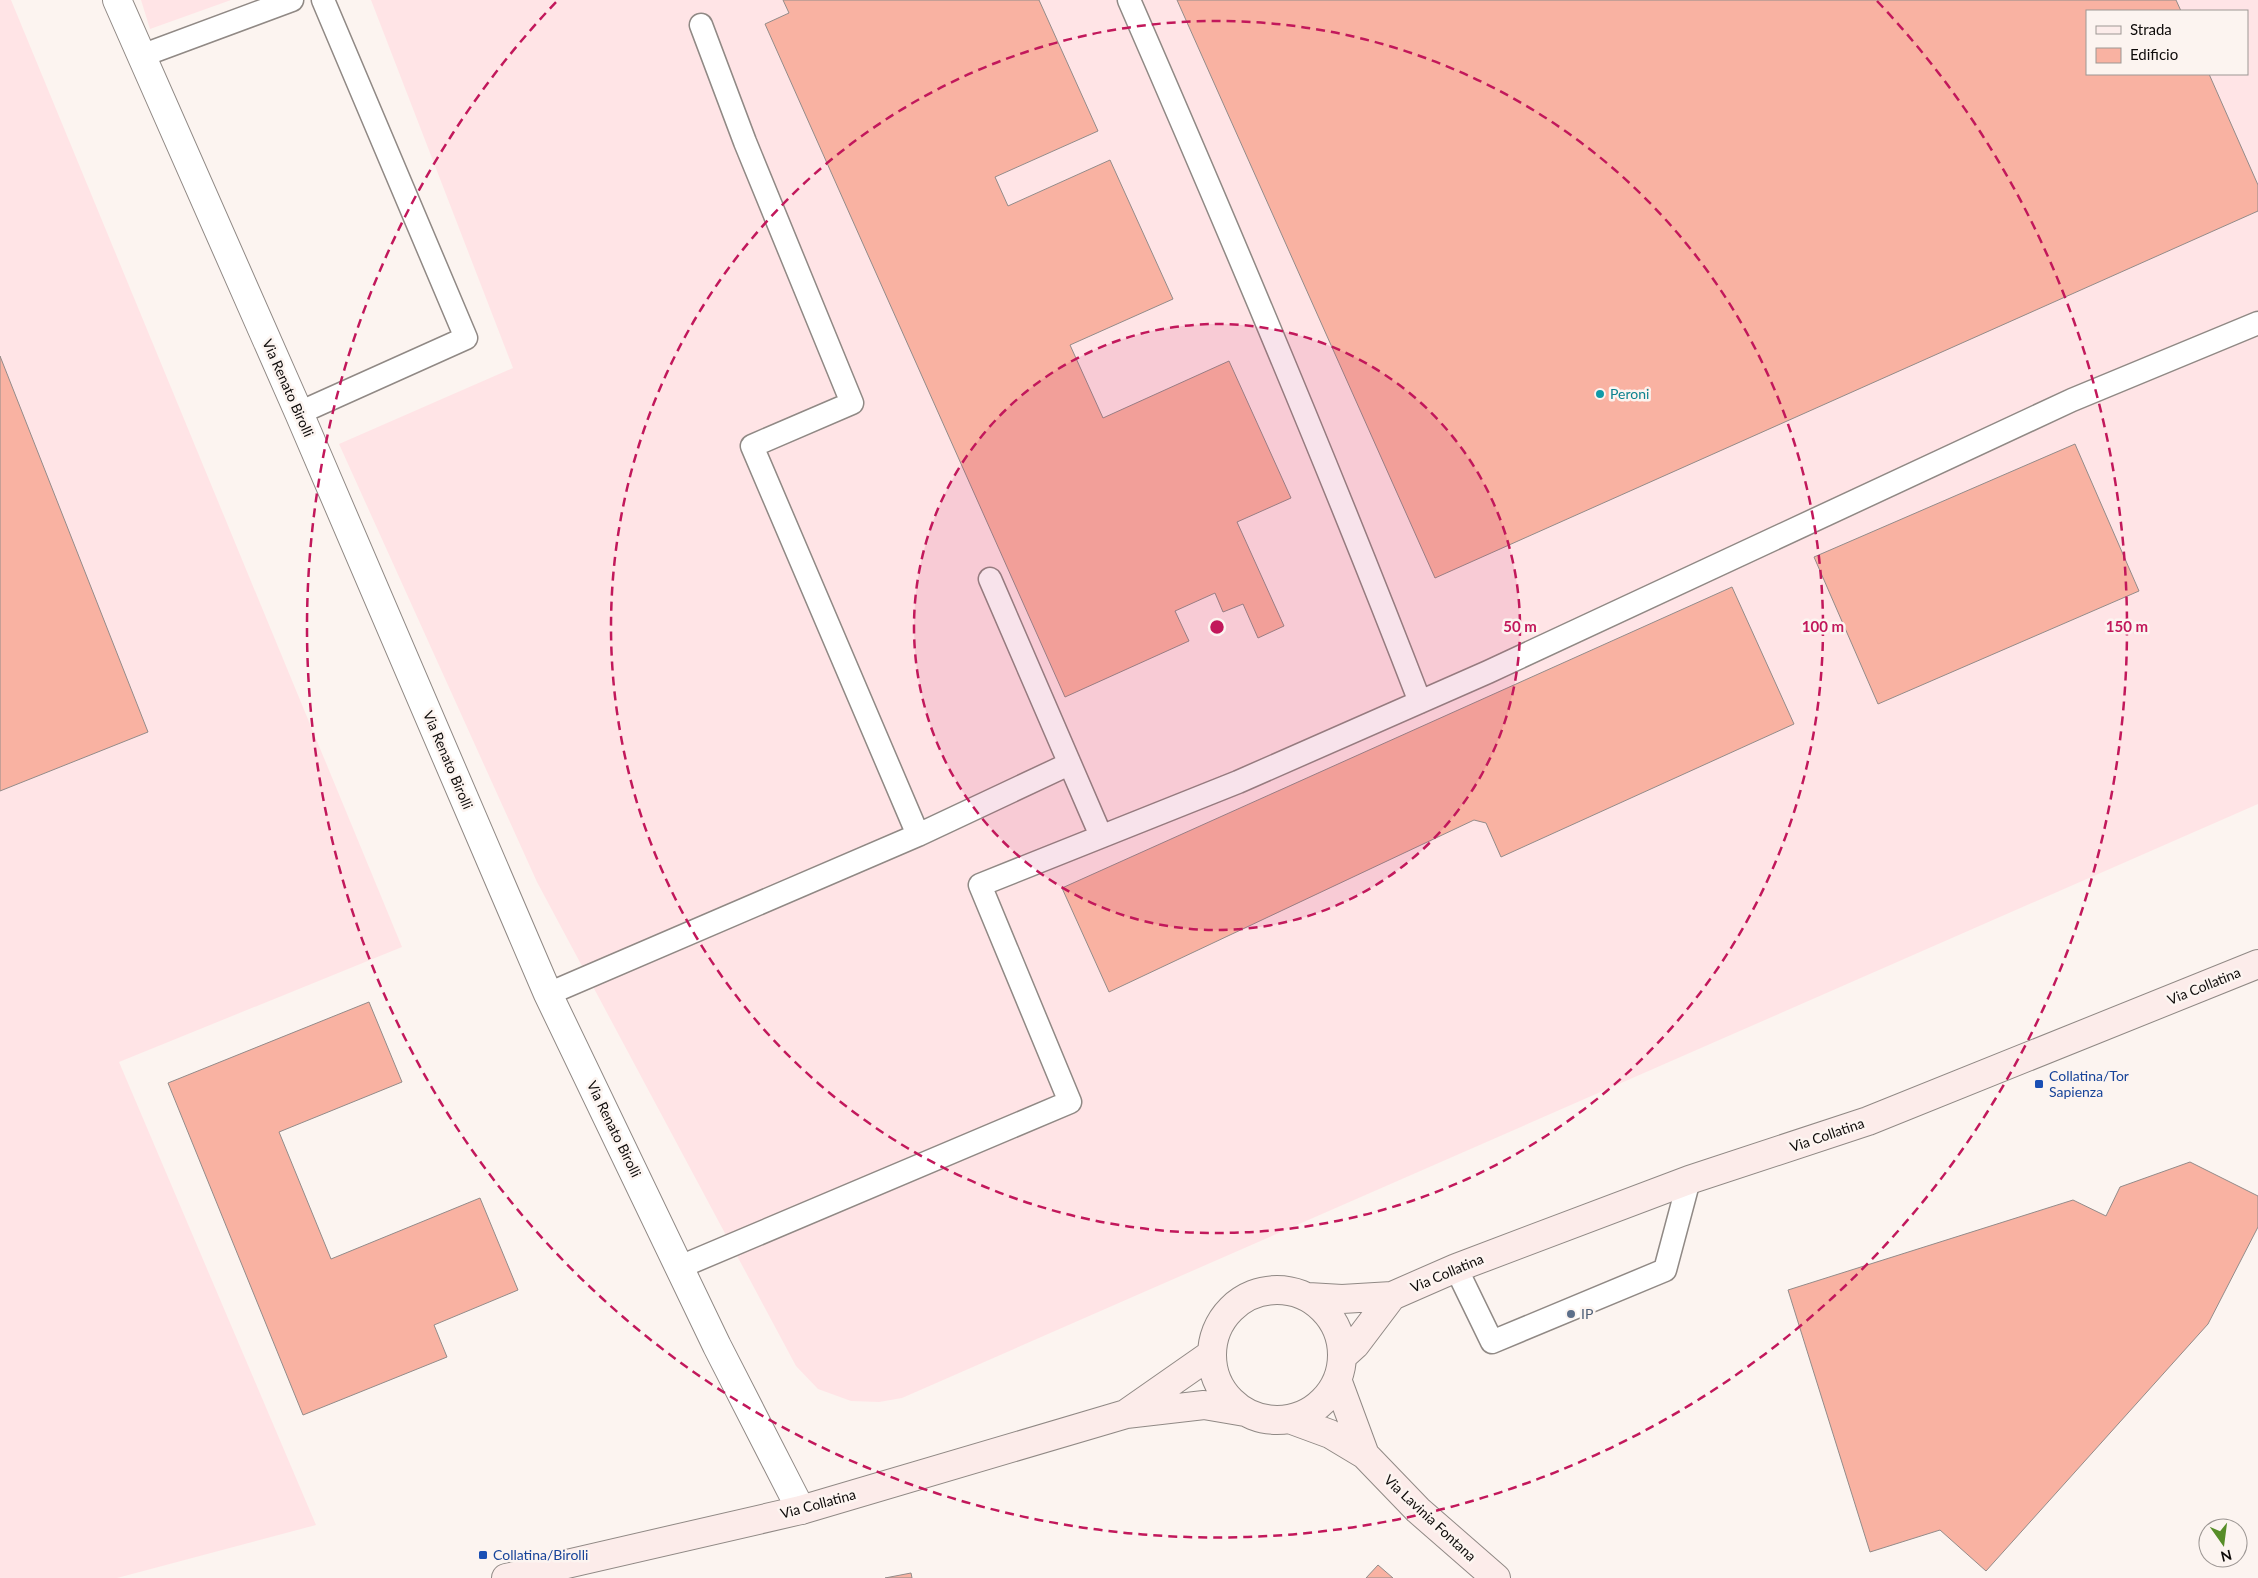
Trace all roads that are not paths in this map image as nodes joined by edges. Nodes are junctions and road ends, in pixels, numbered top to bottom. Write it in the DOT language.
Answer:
graph roads {
  1 [pos="117,0"];
  2 [pos="292,0"];
  3 [pos="323,0"];
  4 [pos="1129,0"];
  5 [pos="701,25"];
  6 [pos="141,56"];
  7 [pos="2258,323"];
  8 [pos="299,413"];
  9 [pos="990,579"];
  10 [pos="1420,702"];
  11 [pos="1069,764"];
  12 [pos="918,835"];
  13 [pos="1101,836"];
  14 [pos="2258,964"];
  15 [pos="548,994"];
  16 [pos="1689,1180"];
  17 [pos="680,1268"];
  18 [pos="1456,1268"];
  19 [pos="1392,1296"];
  20 [pos="1308,1297"];
  21 [pos="1344,1354"];
  22 [pos="1210,1355"];
  23 [pos="1338,1382"];
  24 [pos="1245,1412"];
  25 [pos="1126,1414"];
  26 [pos="1292,1420"];
  27 [pos="1365,1455"];
  28 [pos="801,1510"];
  29 [pos="506,1578"];
  30 [pos="1496,1578"];
  1 -- 6 [label="street, Via Renato Birolli"];
  2 -- 6 [label="lane"];
  3 -- 8 [label="lane"];
  4 -- 10 [label="lane"];
  5 -- 12 [label="lane"];
  6 -- 8 [label="street, Via Renato Birolli"];
  7 -- 10 [label="lane"];
  8 -- 15 [label="street, Via Renato Birolli"];
  9 -- 11 [label="lane"];
  10 -- 13 [label="lane"];
  11 -- 12 [label="lane"];
  11 -- 13 [label="lane"];
  12 -- 15 [label="lane"];
  13 -- 17 [label="lane"];
  14 -- 16 [label="street, Via Collatina"];
  15 -- 17 [label="street, Via Renato Birolli"];
  16 -- 18 [label="street, Via Collatina"];
  16 -- 18 [label="lane"];
  17 -- 28 [label="street, Via Renato Birolli"];
  18 -- 19 [label="street, Via Collatina"];
  19 -- 20 [label="street, Via Collatina"];
  19 -- 21 [label="street, Via Collatina"];
  20 -- 21 [label="street"];
  20 -- 22 [label="street"];
  21 -- 23 [label="street"];
  22 -- 24 [label="street"];
  22 -- 25 [label="street, Via Collatina"];
  23 -- 26 [label="street"];
  23 -- 27 [label="street, Via Lavinia Fontana"];
  24 -- 25 [label="street, Via Collatina"];
  24 -- 26 [label="street"];
  25 -- 28 [label="street, Via Collatina"];
  26 -- 27 [label="street, Via Lavinia Fontana"];
  27 -- 30 [label="street, Via Lavinia Fontana"];
  28 -- 29 [label="street, Via Collatina"];
}
